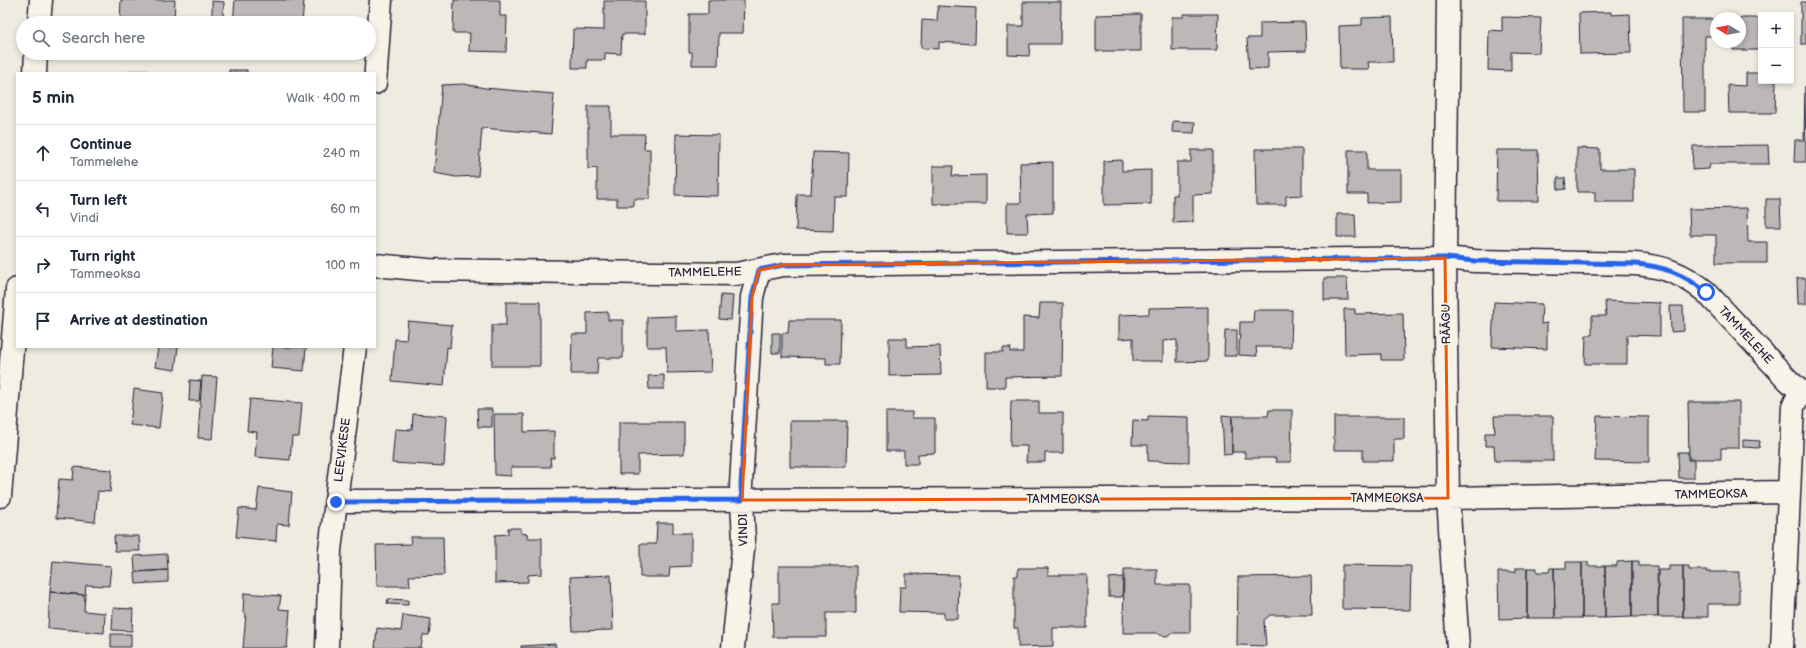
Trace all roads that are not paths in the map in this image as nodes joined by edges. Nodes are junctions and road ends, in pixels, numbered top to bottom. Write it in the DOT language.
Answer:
graph roads {
  1 [pos="41,0"];
  2 [pos="381,0"];
  3 [pos="1448,0"];
  4 [pos="40,16"];
  5 [pos="36,60"];
  6 [pos="35,72"];
  7 [pos="376,72"];
  8 [pos="1446,258"];
  9 [pos="376,265"];
  10 [pos="759,270"];
  11 [pos="16,301"];
  12 [pos="355,348"];
  13 [pos="1804,392"];
  14 [pos="1789,492"];
  15 [pos="0,496"];
  16 [pos="1448,498"];
  17 [pos="742,500"];
  18 [pos="336,502"];
  19 [pos="327,648"];
  20 [pos="733,648"];
  21 [pos="1458,648"];
  22 [pos="1782,648"];
  1 -- 4 [label="street"];
  2 -- 7 [label="street"];
  3 -- 8 [label="street, RÄÄGU"];
  5 -- 6 [label="street"];
  8 -- 10 [label="street, TAMMELEHE"];
  8 -- 13 [label="street, TAMMELEHE"];
  8 -- 16 [label="street, RÄÄGU"];
  9 -- 10 [label="street, TAMMELEHE"];
  10 -- 17 [label="street, VINDI"];
  11 -- 15 [label="street"];
  12 -- 18 [label="street, LEEVIKESE"];
  13 -- 14 [label="street, TAMMELEHE"];
  14 -- 16 [label="street, TAMMEOKSA"];
  14 -- 22 [label="street, TAMMELEHE"];
  16 -- 17 [label="street, TAMMEOKSA"];
  16 -- 21 [label="street, RÄÄGU"];
  17 -- 18 [label="street, TAMMEOKSA"];
  17 -- 20 [label="street, VINDI"];
  18 -- 19 [label="street, LEEVIKESE"];
}
